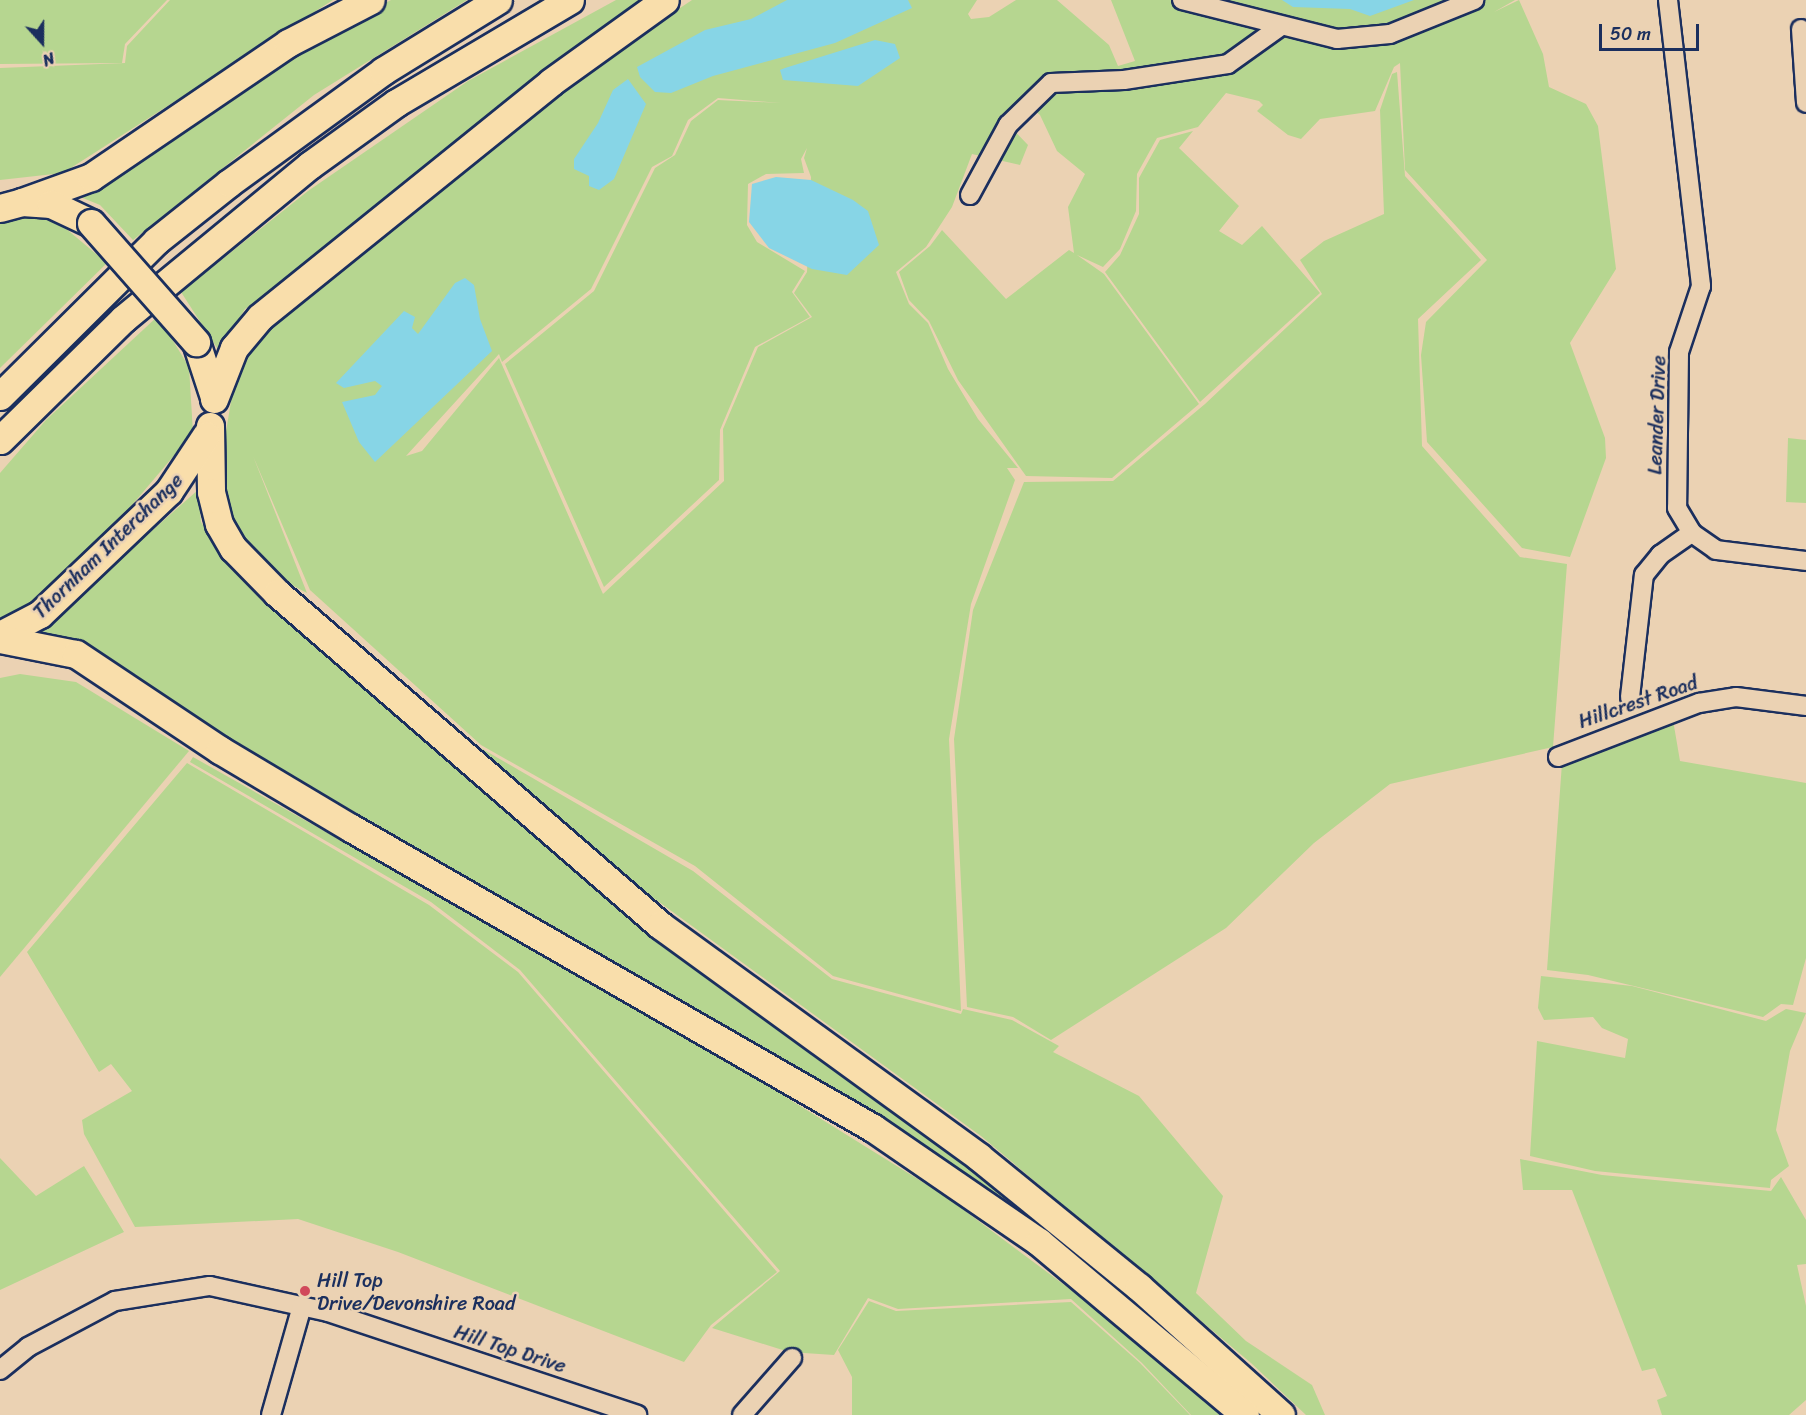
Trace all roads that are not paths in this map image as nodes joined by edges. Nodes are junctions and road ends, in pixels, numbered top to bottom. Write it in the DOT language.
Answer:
graph roads {
  1 [pos="370,0"];
  2 [pos="498,0"];
  3 [pos="570,0"];
  4 [pos="665,0"];
  5 [pos="1182,0"];
  6 [pos="1474,0"];
  7 [pos="1668,0"];
  8 [pos="1281,26"];
  9 [pos="1801,29"];
  10 [pos="1806,103"];
  11 [pos="970,195"];
  12 [pos="9,203"];
  13 [pos="0,396"];
  14 [pos="214,399"];
  15 [pos="210,426"];
  16 [pos="0,440"];
  17 [pos="1692,533"];
  18 [pos="1806,561"];
  19 [pos="0,637"];
  20 [pos="1630,697"];
  21 [pos="1806,706"];
  22 [pos="1558,757"];
  23 [pos="302,1306"];
  24 [pos="792,1359"];
  25 [pos="0,1370"];
  26 [pos="271,1415"];
  27 [pos="637,1415"];
  28 [pos="742,1415"];
  29 [pos="1245,1415"];
  30 [pos="1281,1415"];
  1 -- 12 [label="highway"];
  2 -- 13 [label="highway"];
  3 -- 16 [label="highway"];
  4 -- 14 [label="highway"];
  5 -- 8 [label="street"];
  6 -- 8 [label="street"];
  7 -- 17 [label="street, Leander Drive"];
  8 -- 11 [label="street"];
  9 -- 10 [label="street"];
  12 -- 14 [label="highway, Thornham Interchange, bridge"];
  14 -- 15 [label="highway, Thornham Interchange"];
  15 -- 19 [label="highway, Thornham Interchange"];
  15 -- 30 [label="highway"];
  17 -- 18 [label="street, Leander Drive"];
  17 -- 20 [label="street"];
  19 -- 29 [label="highway"];
  21 -- 22 [label="street, Hillcrest Road"];
  23 -- 25 [label="street, Hill Top Drive"];
  23 -- 26 [label="street"];
  23 -- 27 [label="street, Hill Top Drive"];
  24 -- 28 [label="street"];
}
